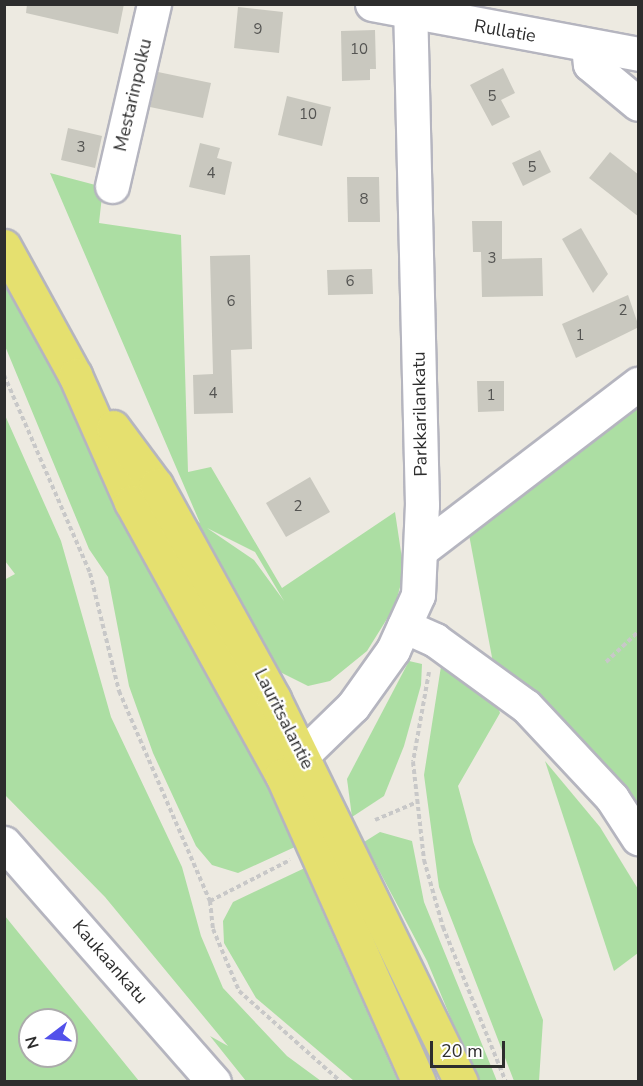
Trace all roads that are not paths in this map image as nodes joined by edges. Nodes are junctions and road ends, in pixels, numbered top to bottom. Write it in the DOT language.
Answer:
graph roads {
  1 [pos="154,4"];
  2 [pos="372,4"];
  3 [pos="411,8"];
  4 [pos="639,54"];
  5 [pos="589,55"];
  6 [pos="639,104"];
  7 [pos="112,186"];
  8 [pos="4,246"];
  9 [pos="639,384"];
  10 [pos="422,549"];
  11 [pos="404,626"];
  12 [pos="292,767"];
  13 [pos="639,838"];
  14 [pos="4,843"];
  15 [pos="214,1082"];
  16 [pos="419,1082"];
  17 [pos="461,1082"];
  1 -- 7 [label="street, Mestarinpolku"];
  2 -- 3 [label="street, Rullatie"];
  3 -- 5 [label="street, Rullatie"];
  3 -- 10 [label="street, Parkkarilankatu"];
  4 -- 5 [label="street, Rullatie"];
  5 -- 6 [label="street"];
  8 -- 12 [label="main road, Lauritsalantie"];
  9 -- 10 [label="street"];
  10 -- 11 [label="street, Parkkarilankatu"];
  11 -- 12 [label="street, Parkkarilankatu"];
  11 -- 13 [label="street"];
  12 -- 16 [label="main road, Lauritsalantie"];
  12 -- 17 [label="main road, Lauritsalantie"];
  14 -- 15 [label="street, Kaukaankatu"];
}
